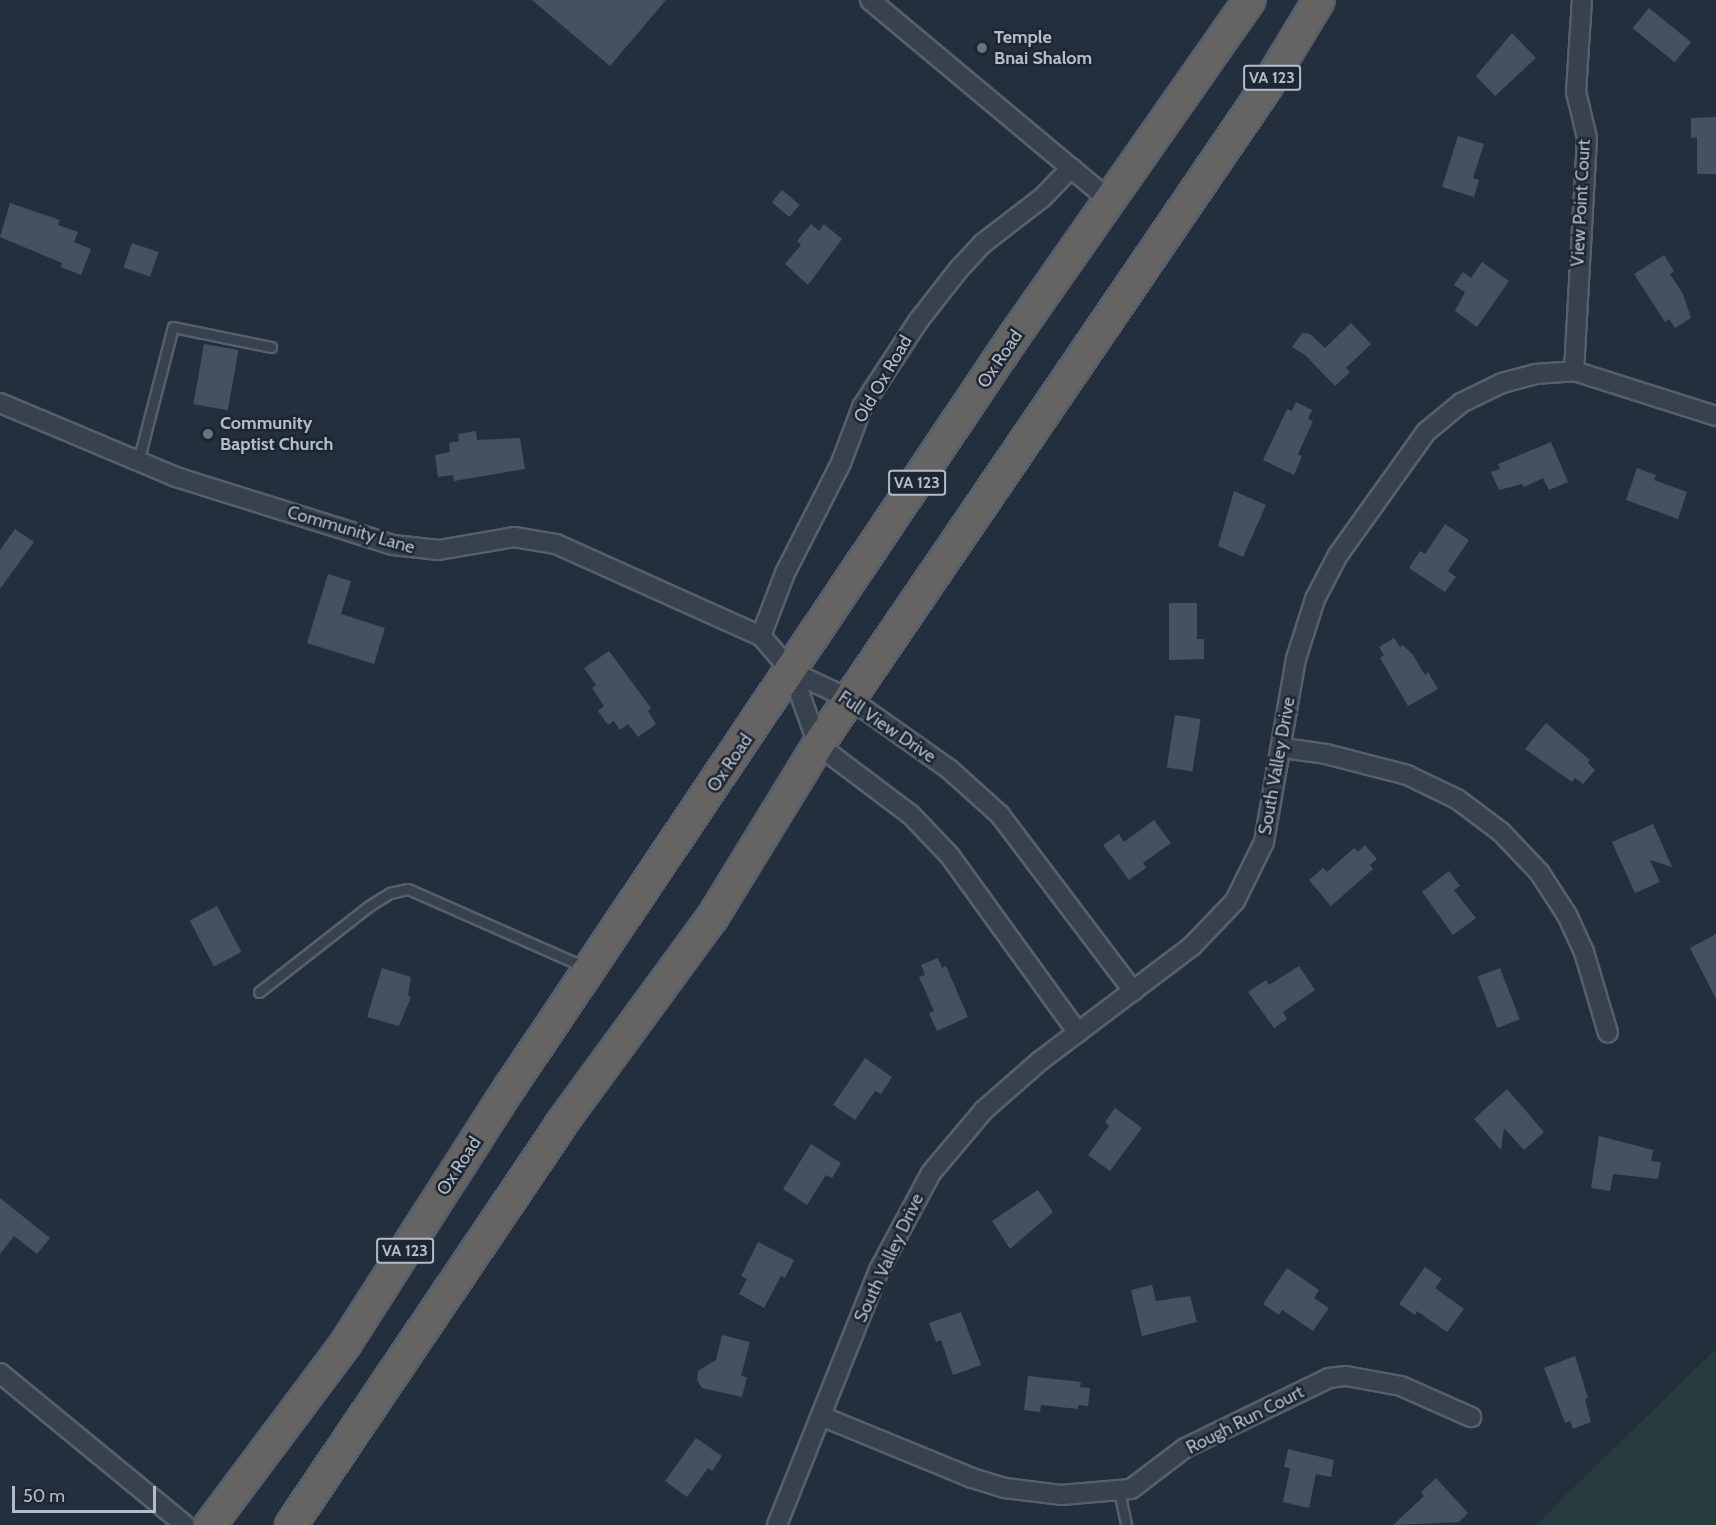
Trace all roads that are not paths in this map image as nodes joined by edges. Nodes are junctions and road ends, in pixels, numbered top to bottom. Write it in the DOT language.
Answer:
graph roads {
  1 [pos="870,0"];
  2 [pos="1250,0"];
  3 [pos="1319,0"];
  4 [pos="1582,0"];
  5 [pos="1071,168"];
  6 [pos="1109,200"];
  7 [pos="271,347"];
  8 [pos="1574,371"];
  9 [pos="0,403"];
  10 [pos="1716,416"];
  11 [pos="138,462"];
  12 [pos="761,636"];
  13 [pos="792,672"];
  14 [pos="850,699"];
  15 [pos="818,745"];
  16 [pos="1283,748"];
  17 [pos="590,970"];
  18 [pos="1133,991"];
  19 [pos="260,992"];
  20 [pos="1608,1033"];
  21 [pos="1078,1034"];
  22 [pos="0,1373"];
  23 [pos="821,1416"];
  24 [pos="1471,1417"];
  25 [pos="1119,1491"];
  26 [pos="185,1525"];
  27 [pos="210,1525"];
  28 [pos="291,1525"];
  29 [pos="777,1525"];
  30 [pos="1126,1525"];
  1 -- 5 [label="street"];
  2 -- 6 [label="highway, Ox Road / VA 123"];
  3 -- 14 [label="highway, VA 123"];
  4 -- 8 [label="street, View Point Court"];
  5 -- 6 [label="street"];
  5 -- 12 [label="street, Old Ox Road"];
  6 -- 13 [label="highway, Ox Road / VA 123"];
  7 -- 11 [label="lane"];
  8 -- 10 [label="street, South Valley Drive"];
  8 -- 16 [label="street, South Valley Drive"];
  9 -- 11 [label="street, Community Lane"];
  11 -- 12 [label="street, Community Lane"];
  12 -- 13 [label="street, Community Lane"];
  13 -- 14 [label="street, Full View Drive"];
  13 -- 15 [label="street"];
  13 -- 17 [label="highway, Ox Road / VA 123"];
  14 -- 15 [label="highway, VA 123"];
  14 -- 18 [label="street, Full View Drive"];
  15 -- 21 [label="street"];
  15 -- 28 [label="highway, VA 123"];
  16 -- 18 [label="street, South Valley Drive"];
  16 -- 20 [label="street"];
  17 -- 19 [label="lane"];
  17 -- 27 [label="highway, Ox Road / VA 123"];
  18 -- 21 [label="street, South Valley Drive"];
  21 -- 23 [label="street, South Valley Drive"];
  22 -- 26 [label="street"];
  23 -- 25 [label="street, Rough Run Court"];
  23 -- 29 [label="street, South Valley Drive"];
  24 -- 25 [label="street, Rough Run Court"];
  25 -- 30 [label="lane"];
}
